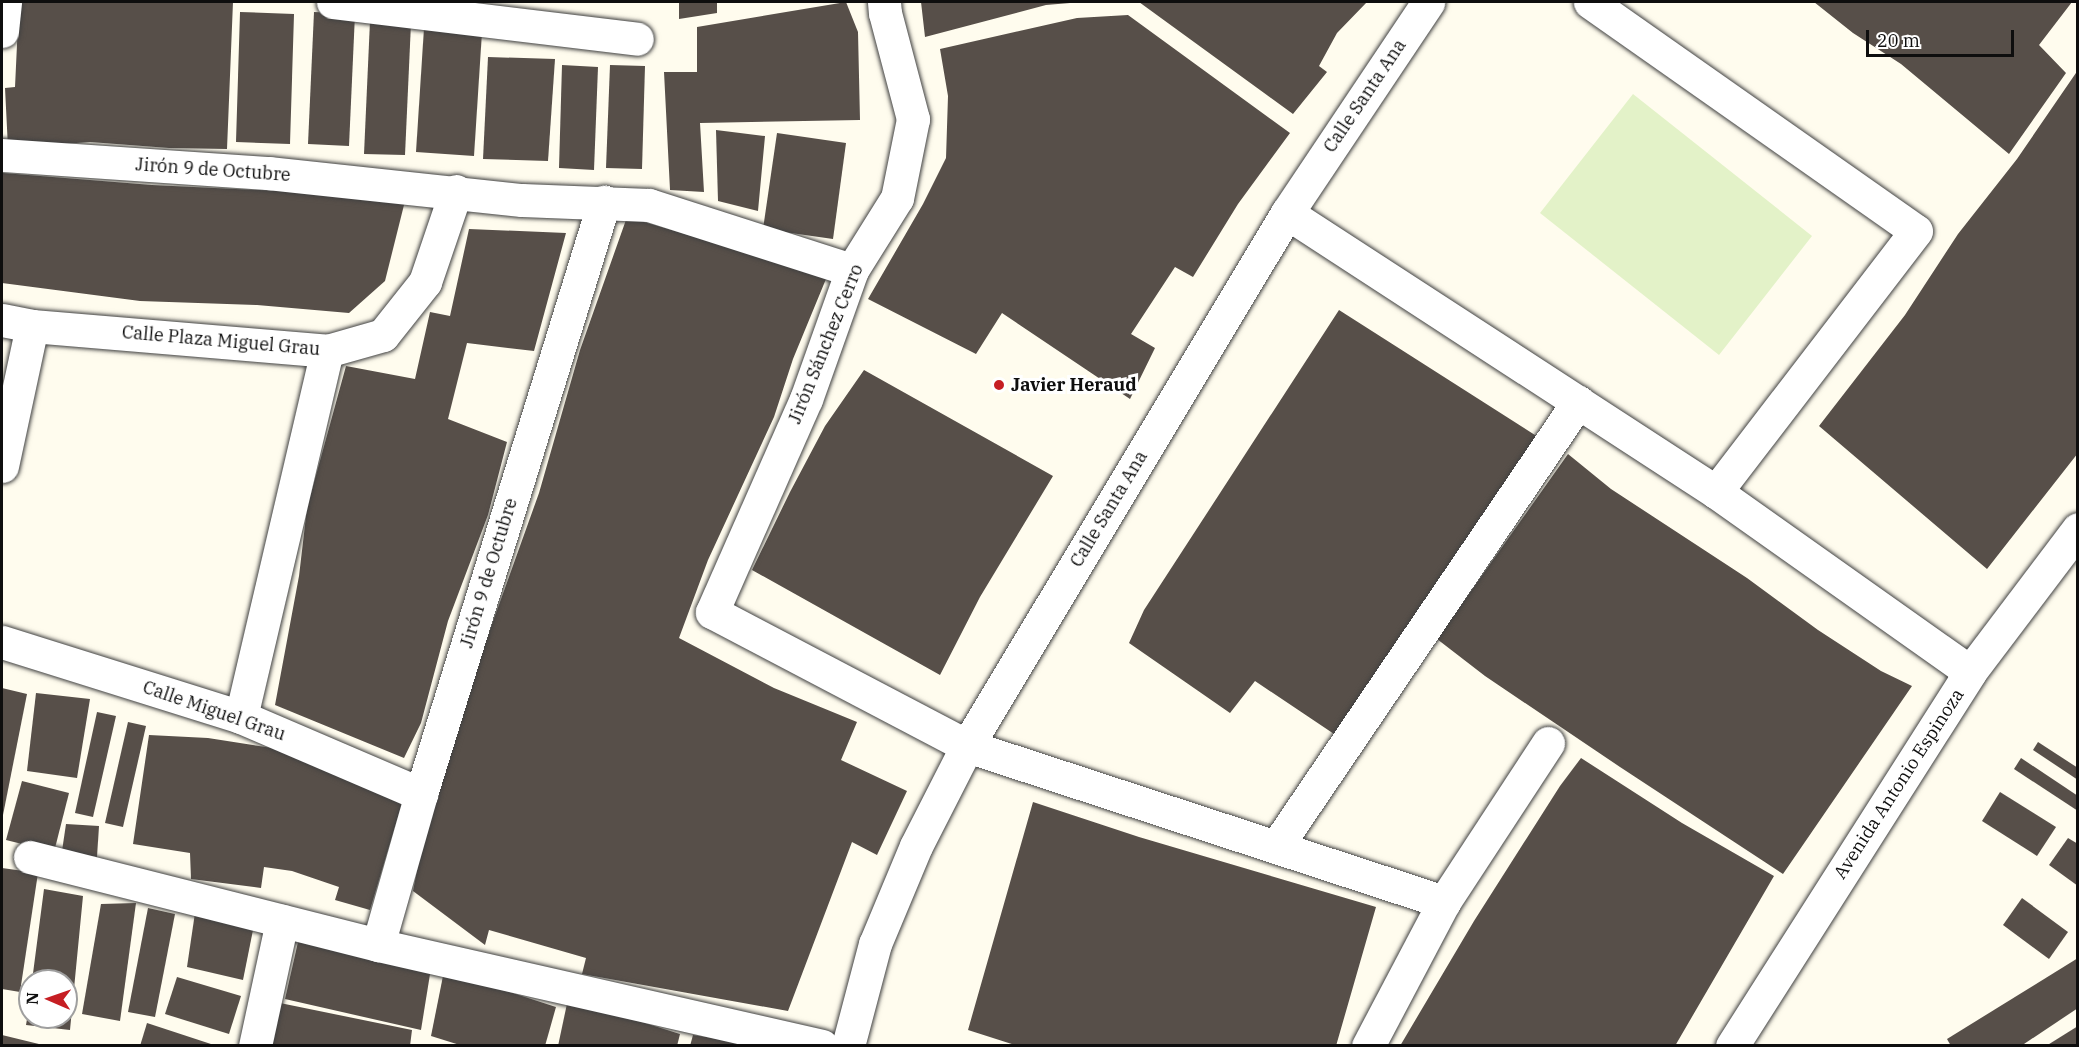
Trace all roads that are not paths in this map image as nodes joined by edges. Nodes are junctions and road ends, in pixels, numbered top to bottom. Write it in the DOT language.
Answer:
graph roads {
  1 [pos="4,2"];
  2 [pos="333,2"];
  3 [pos="884,2"];
  4 [pos="1428,2"];
  5 [pos="1590,2"];
  6 [pos="2,31"];
  7 [pos="637,39"];
  8 [pos="2,155"];
  9 [pos="456,191"];
  10 [pos="604,202"];
  11 [pos="1287,213"];
  12 [pos="852,270"];
  13 [pos="17,323"];
  14 [pos="327,351"];
  15 [pos="1578,402"];
  16 [pos="2,466"];
  17 [pos="1716,492"];
  18 [pos="2078,530"];
  19 [pos="2,642"];
  20 [pos="1970,672"];
  21 [pos="241,717"];
  22 [pos="1548,742"];
  23 [pos="967,746"];
  24 [pos="421,794"];
  25 [pos="1276,847"];
  26 [pos="30,857"];
  27 [pos="1444,902"];
  28 [pos="282,921"];
  29 [pos="378,945"];
  30 [pos="255,1046"];
  31 [pos="822,1046"];
  32 [pos="848,1046"];
  33 [pos="1368,1046"];
  34 [pos="1731,1046"];
  1 -- 6 [label="street"];
  2 -- 7 [label="street"];
  3 -- 12 [label="street, Jirón Sánchez Cerro"];
  4 -- 11 [label="street, Calle Santa Ana"];
  5 -- 17 [label="street"];
  8 -- 9 [label="street, Jirón 9 de Octubre"];
  9 -- 10 [label="street, Jirón 9 de Octubre"];
  9 -- 14 [label="street, Calle Plaza Miguel Grau"];
  10 -- 12 [label="street, Jirón 9 de Octubre"];
  10 -- 24 [label="street, Jirón 9 de Octubre"];
  11 -- 15 [label="street"];
  11 -- 23 [label="street, Calle Santa Ana"];
  12 -- 23 [label="street, Jirón Sánchez Cerro"];
  13 -- 14 [label="street, Calle Plaza Miguel Grau"];
  13 -- 16 [label="street"];
  14 -- 21 [label="street"];
  15 -- 17 [label="street"];
  15 -- 25 [label="street"];
  17 -- 20 [label="street"];
  18 -- 20 [label="street, Avenida Antonio Espinoza"];
  19 -- 21 [label="street, Calle Miguel Grau"];
  20 -- 34 [label="street, Avenida Antonio Espinoza"];
  21 -- 24 [label="street, Calle Miguel Grau"];
  22 -- 27 [label="street"];
  23 -- 25 [label="street"];
  23 -- 32 [label="street, Calle Santa Ana"];
  24 -- 29 [label="street, Jirón 9 de Octubre"];
  25 -- 27 [label="street"];
  26 -- 28 [label="street"];
  27 -- 33 [label="street"];
  28 -- 29 [label="street"];
  28 -- 30 [label="street"];
  29 -- 31 [label="street"];
}
